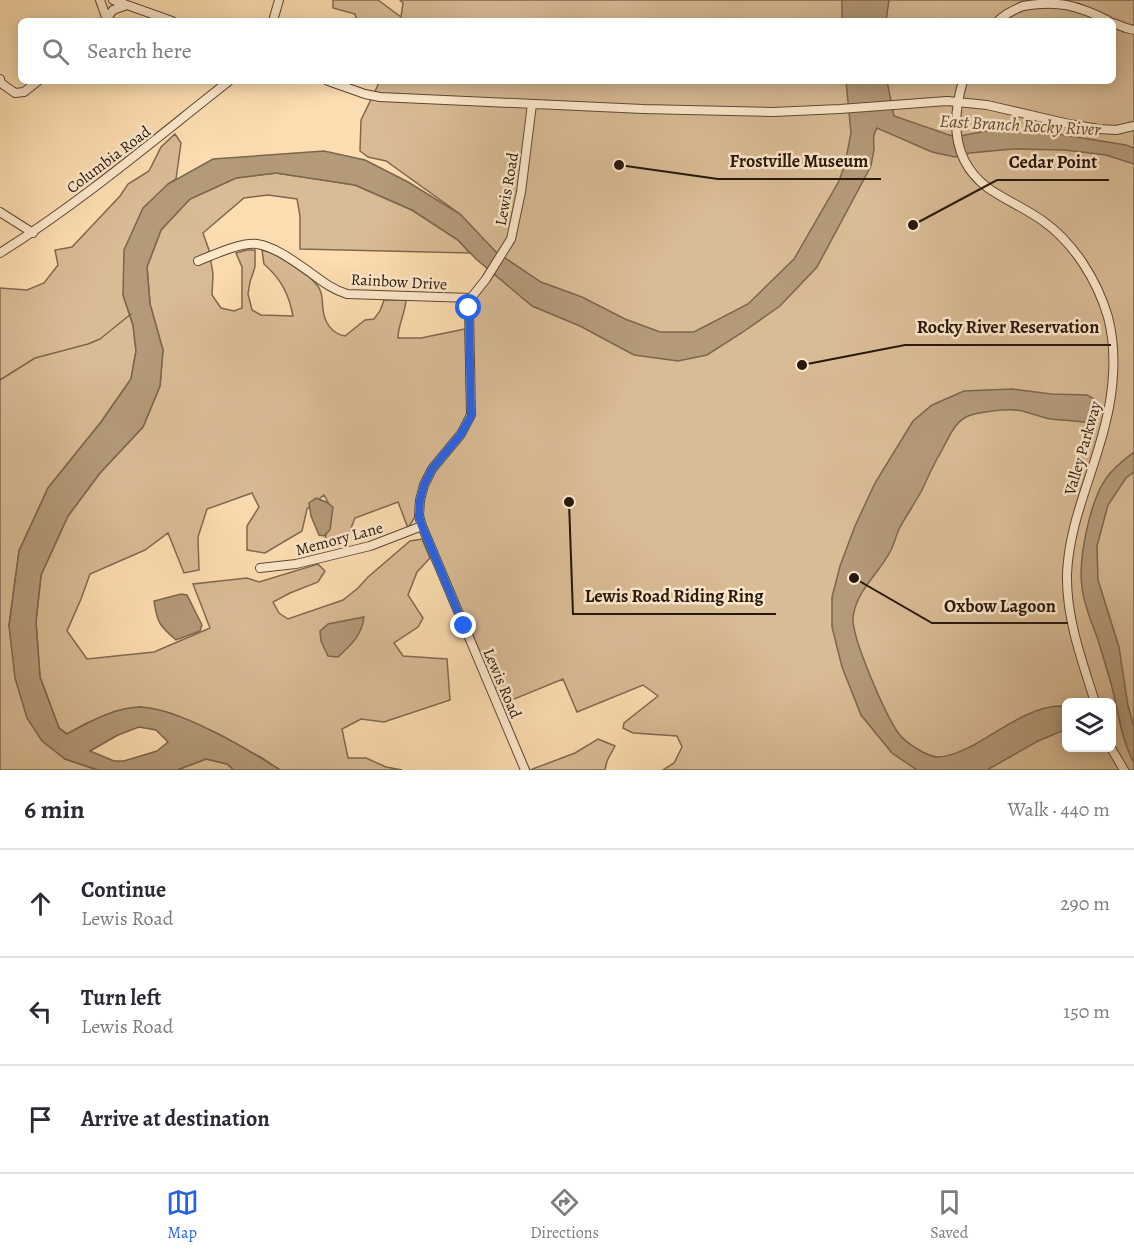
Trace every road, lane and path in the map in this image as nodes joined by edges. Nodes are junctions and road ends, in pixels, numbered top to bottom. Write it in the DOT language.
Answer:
graph roads {
  1 [pos="100,0"];
  2 [pos="112,0"];
  3 [pos="279,0"];
  4 [pos="127,5"];
  5 [pos="105,18"];
  6 [pos="106,18"];
  7 [pos="164,18"];
  8 [pos="274,18"];
  9 [pos="1002,18"];
  10 [pos="1103,18"];
  11 [pos="1116,24"];
  12 [pos="1134,30"];
  13 [pos="0,79"];
  14 [pos="34,84"];
  15 [pos="225,84"];
  16 [pos="337,84"];
  17 [pos="962,84"];
  18 [pos="958,102"];
  19 [pos="532,104"];
  20 [pos="1134,126"];
  21 [pos="0,212"];
  22 [pos="33,232"];
  23 [pos="0,253"];
  24 [pos="198,261"];
  25 [pos="471,298"];
  26 [pos="422,526"];
  27 [pos="260,568"];
  28 [pos="1094,698"];
  29 [pos="1114,752"];
  30 [pos="525,770"];
  31 [pos="1124,770"];
  1 -- 5 [label="street"];
  2 -- 4 [label="street"];
  3 -- 8 [label="street"];
  4 -- 6 [label="street"];
  4 -- 7 [label="street"];
  9 -- 10 [label="street"];
  11 -- 12 [label="street"];
  13 -- 14 [label="street"];
  15 -- 22 [label="street, Columbia Road"];
  16 -- 19 [label="street"];
  17 -- 18 [label="street, Valley Parkway"];
  18 -- 19 [label="street"];
  18 -- 20 [label="street"];
  18 -- 28 [label="street, Valley Parkway"];
  19 -- 25 [label="street, Lewis Road"];
  21 -- 22 [label="street"];
  22 -- 23 [label="street, Columbia Road"];
  24 -- 25 [label="street, Rainbow Drive"];
  25 -- 26 [label="street, Lewis Road"];
  26 -- 27 [label="street, Memory Lane"];
  26 -- 30 [label="street, Lewis Road"];
  29 -- 31 [label="street"];
}
